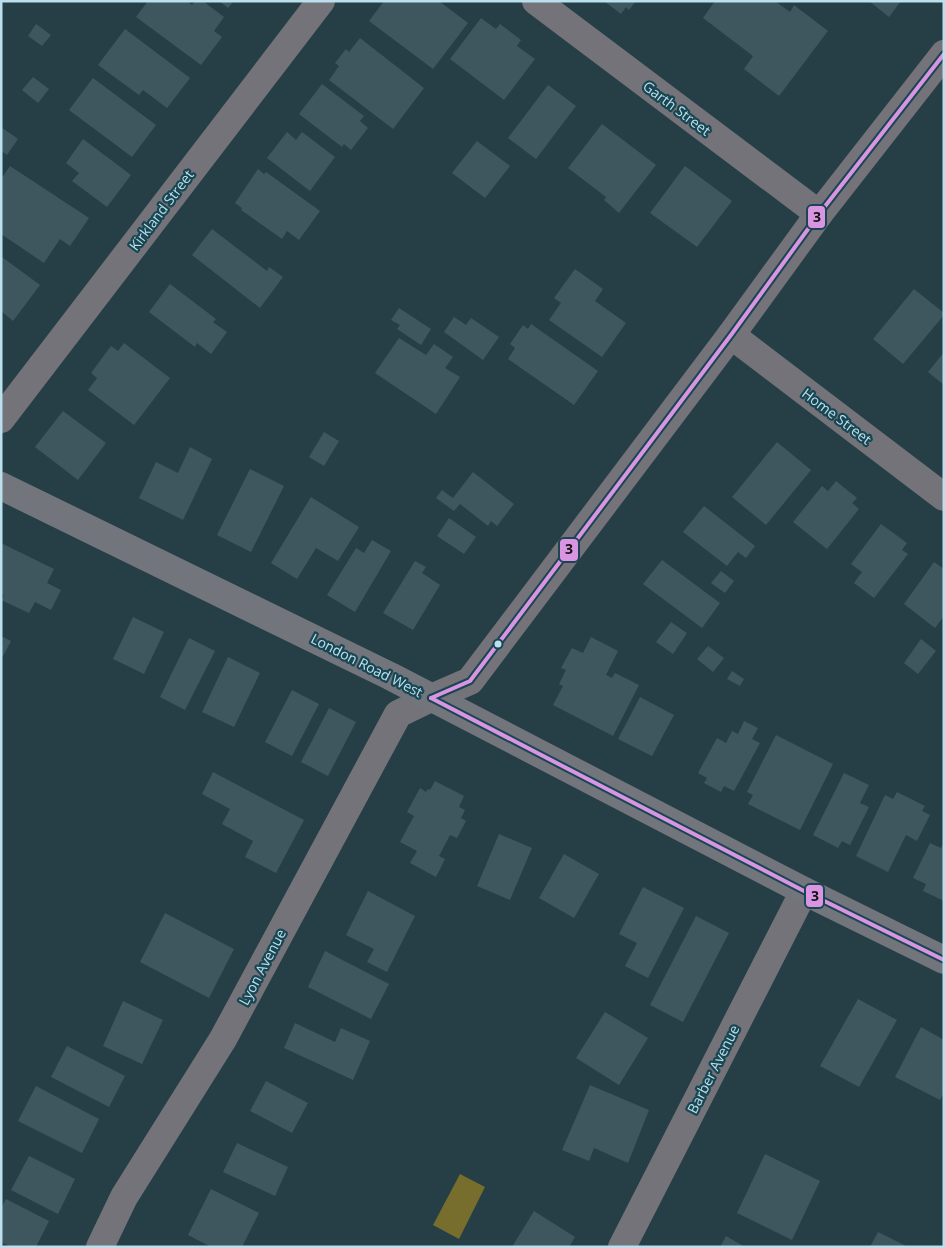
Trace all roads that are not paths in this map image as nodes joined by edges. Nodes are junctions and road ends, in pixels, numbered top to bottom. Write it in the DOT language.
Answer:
graph roads {
  1 [pos="321,1"];
  2 [pos="536,1"];
  3 [pos="944,54"];
  4 [pos="819,214"];
  5 [pos="731,335"];
  6 [pos="1,419"];
  7 [pos="1,486"];
  8 [pos="944,497"];
  9 [pos="431,698"];
  10 [pos="804,891"];
  11 [pos="944,960"];
  12 [pos="100,1247"];
  13 [pos="622,1247"];
  1 -- 6 [label="street, Kirkland Street"];
  2 -- 4 [label="street, Garth Street"];
  3 -- 4 [label="street, Lyon Avenue"];
  4 -- 5 [label="street, Lyon Avenue"];
  5 -- 8 [label="street, Home Street"];
  5 -- 9 [label="street, Lyon Avenue"];
  7 -- 9 [label="street, London Road West"];
  9 -- 10 [label="street, London Road West"];
  9 -- 12 [label="street, Lyon Avenue"];
  10 -- 11 [label="street, London Road West"];
  10 -- 13 [label="street, Barber Avenue"];
}
